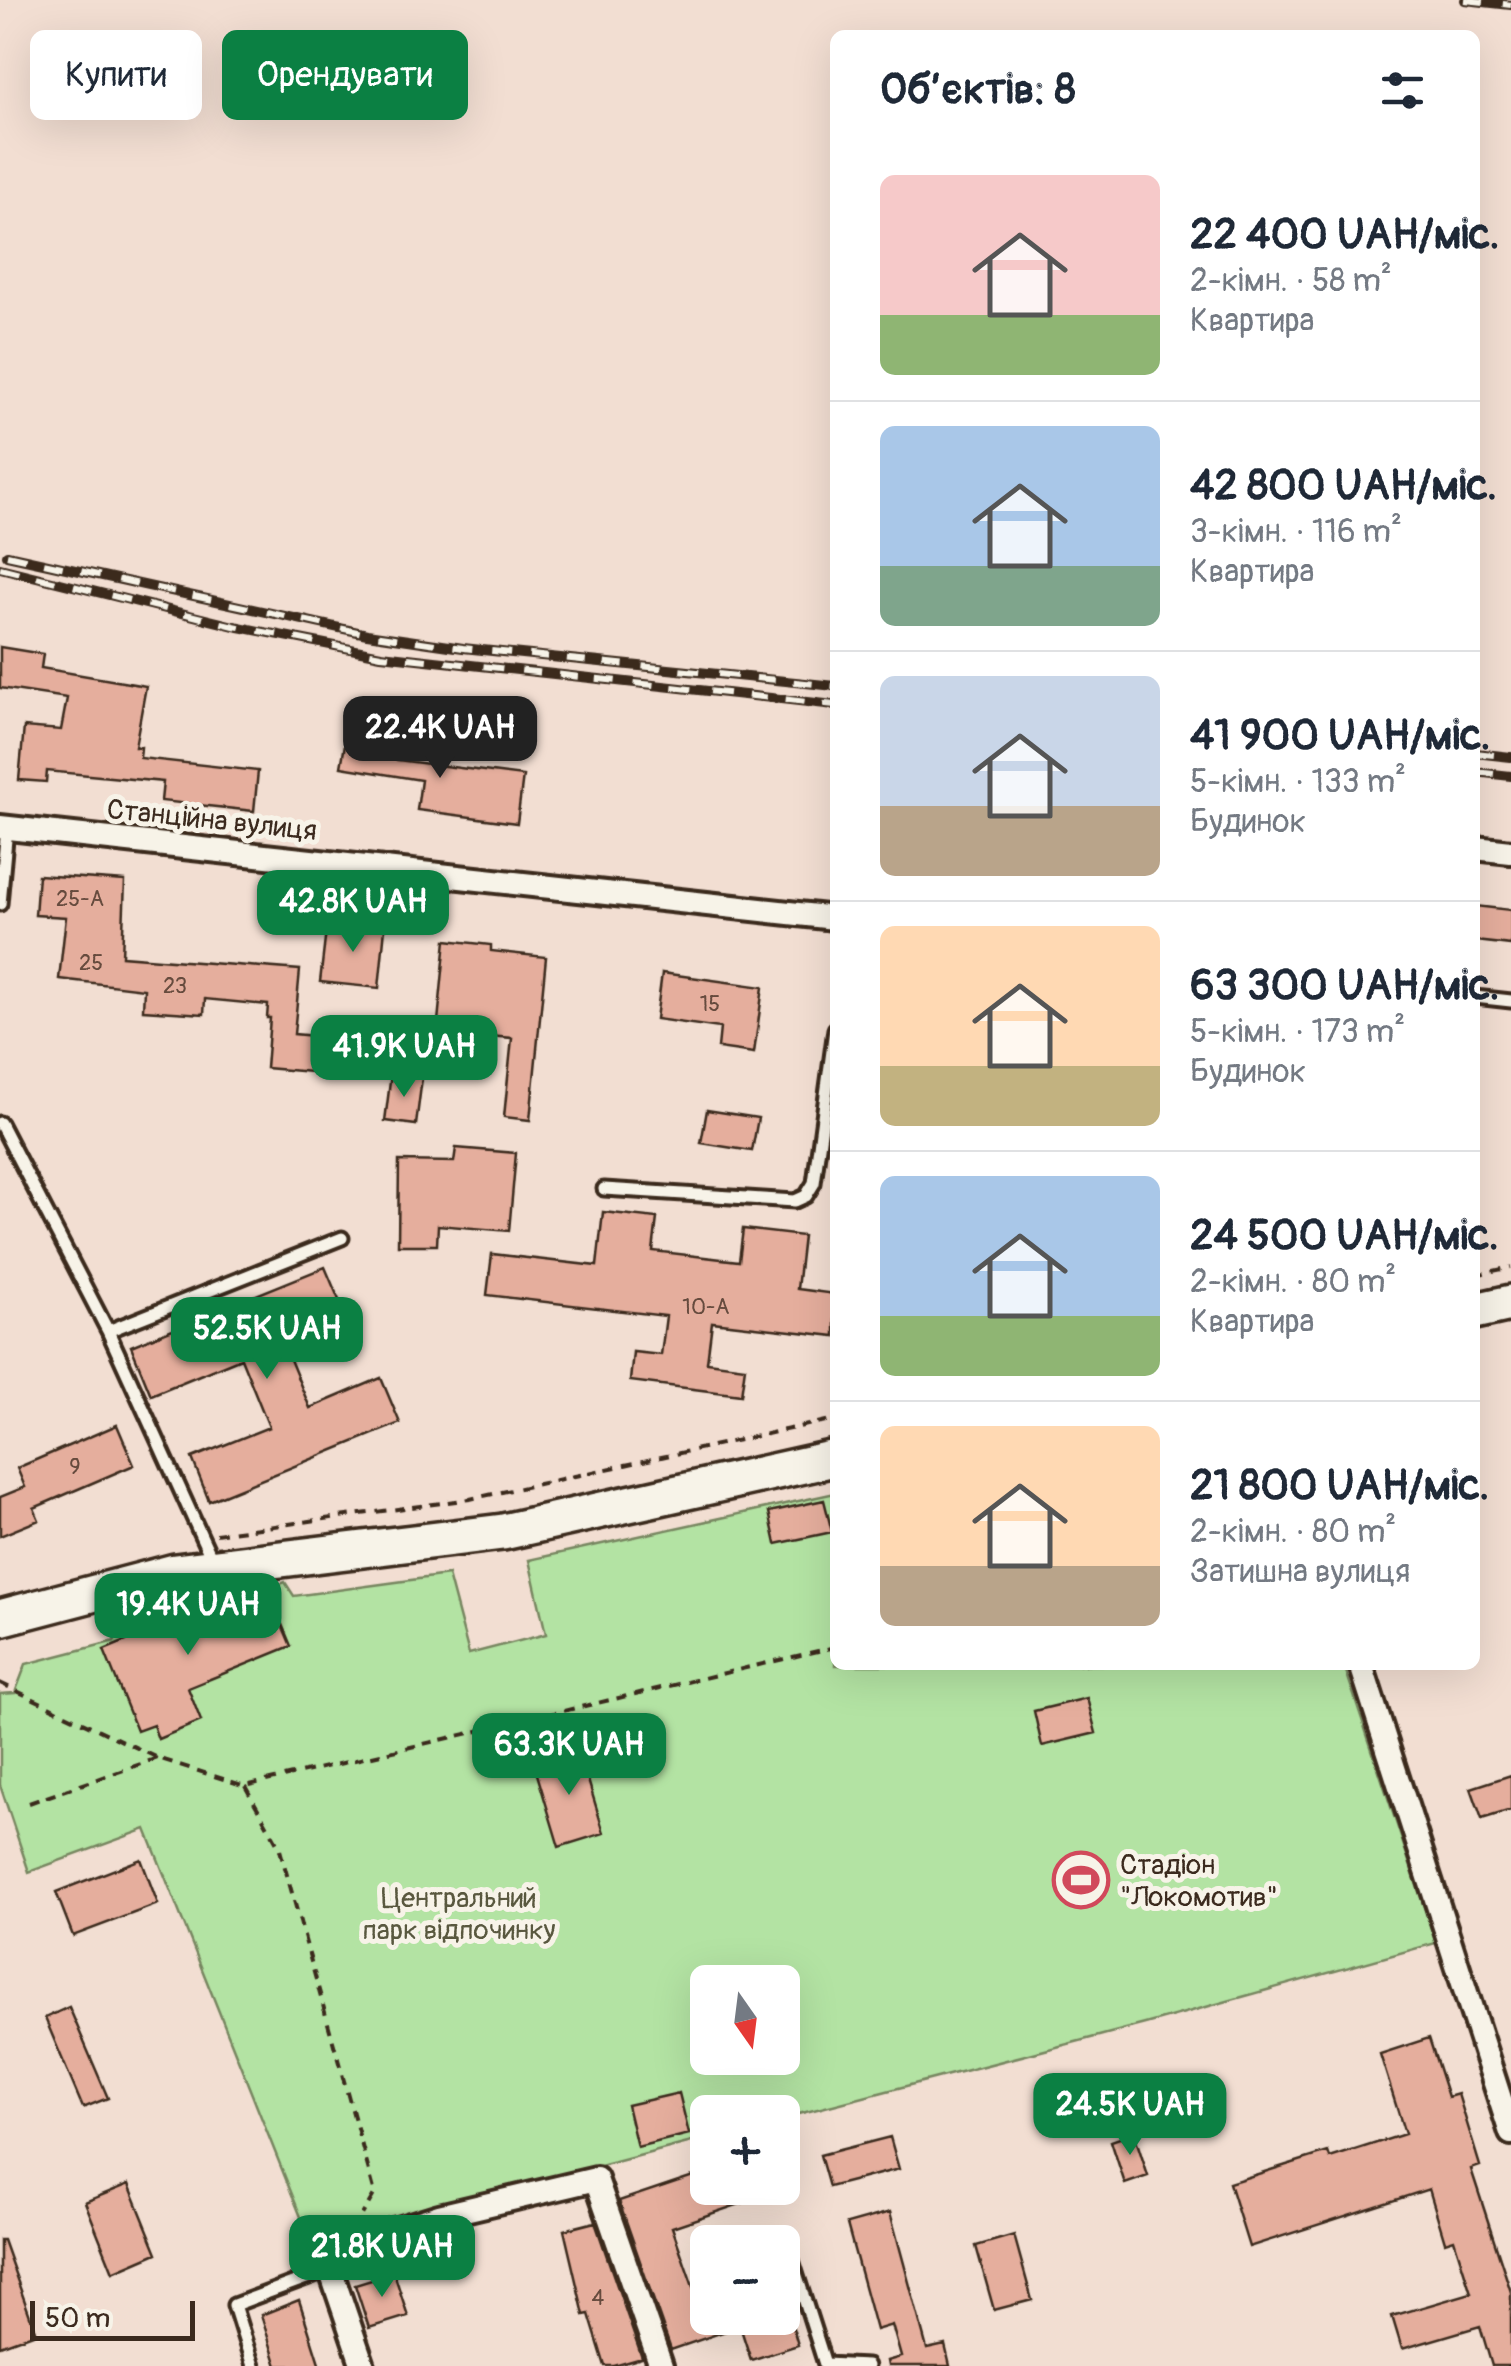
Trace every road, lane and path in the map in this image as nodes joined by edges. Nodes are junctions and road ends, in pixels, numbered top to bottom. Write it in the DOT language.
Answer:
graph roads {
  1 [pos="3,828"];
  2 [pos="1480,849"];
  3 [pos="1511,852"];
  4 [pos="0,904"];
  5 [pos="830,917"];
  6 [pos="1480,998"];
  7 [pos="1511,1001"];
  8 [pos="830,1066"];
  9 [pos="0,1122"];
  10 [pos="604,1188"];
  11 [pos="342,1238"];
  12 [pos="1511,1267"];
  13 [pos="1480,1274"];
  14 [pos="1511,1302"];
  15 [pos="1480,1310"];
  16 [pos="108,1331"];
  17 [pos="830,1419"];
  18 [pos="830,1459"];
  19 [pos="208,1550"];
  20 [pos="0,1618"];
  21 [pos="830,1648"];
  22 [pos="1363,1670"];
  23 [pos="0,1683"];
  24 [pos="158,1758"];
  25 [pos="245,1786"];
  26 [pos="29,1804"];
  27 [pos="1506,2104"];
  28 [pos="1511,2134"];
  29 [pos="357,2223"];
  30 [pos="330,2268"];
  31 [pos="800,2283"];
  32 [pos="253,2366"];
  33 [pos="363,2366"];
  34 [pos="661,2366"];
  35 [pos="867,2366"];
  1 -- 4 [label="lane"];
  1 -- 5 [label="street, Станційна вулиця"];
  2 -- 3 [label="street"];
  6 -- 7 [label="lane"];
  8 -- 10 [label="lane"];
  9 -- 16 [label="lane"];
  11 -- 16 [label="lane"];
  12 -- 13 [label="path"];
  14 -- 15 [label="main road"];
  16 -- 19 [label="lane"];
  17 -- 19 [label="path"];
  18 -- 19 [label="main road"];
  19 -- 20 [label="main road"];
  21 -- 25 [label="path"];
  22 -- 27 [label="street"];
  23 -- 24 [label="path"];
  24 -- 25 [label="path"];
  24 -- 26 [label="path"];
  25 -- 29 [label="path"];
  27 -- 28 [label="street"];
  30 -- 32 [label="lane"];
  30 -- 33 [label="street"];
  30 -- 34 [label="street"];
  31 -- 35 [label="lane"];
}
